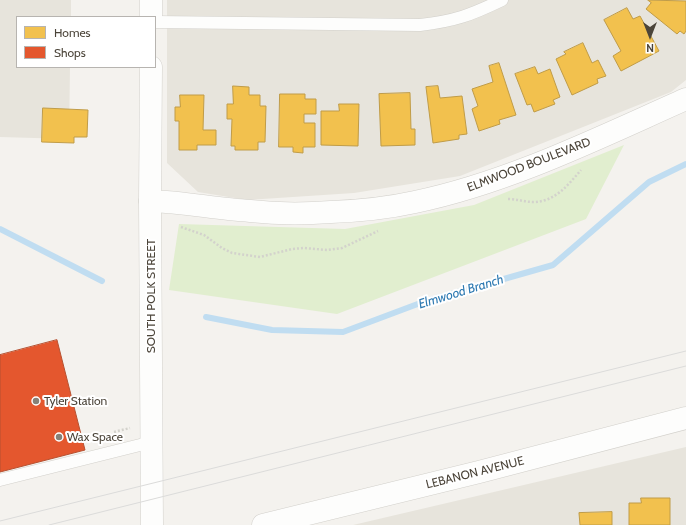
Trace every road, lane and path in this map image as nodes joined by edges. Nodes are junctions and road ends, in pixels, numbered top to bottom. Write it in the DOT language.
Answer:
graph roads {
  1 [pos="151,0"];
  2 [pos="502,0"];
  3 [pos="151,16"];
  4 [pos="156,22"];
  5 [pos="151,68"];
  6 [pos="686,99"];
  7 [pos="150,201"];
  8 [pos="686,418"];
  9 [pos="152,442"];
  10 [pos="0,480"];
  11 [pos="152,525"];
  12 [pos="263,525"];
  1 -- 3 [label="street"];
  2 -- 4 [label="lane"];
  5 -- 7 [label="street, SOUTH POLK STREET"];
  6 -- 7 [label="street, ELMWOOD BOULEVARD"];
  7 -- 9 [label="street, SOUTH POLK STREET"];
  8 -- 12 [label="street, LEBANON AVENUE"];
  9 -- 10 [label="lane"];
  9 -- 11 [label="street, SOUTH POLK STREET"];
}
